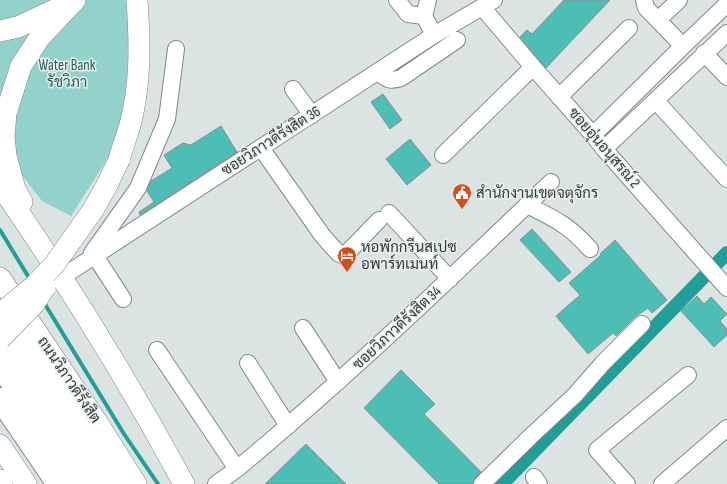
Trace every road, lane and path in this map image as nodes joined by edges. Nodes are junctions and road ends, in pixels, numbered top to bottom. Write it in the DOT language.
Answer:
graph roads {
  1 [pos="137,0"];
  2 [pos="397,0"];
  3 [pos="428,0"];
  4 [pos="644,0"];
  5 [pos="678,0"];
  6 [pos="74,1"];
  7 [pos="488,4"];
  8 [pos="727,4"];
  9 [pos="424,16"];
  10 [pos="658,20"];
  11 [pos="629,28"];
  12 [pos="0,31"];
  13 [pos="727,33"];
  14 [pos="434,35"];
  15 [pos="457,40"];
  16 [pos="683,46"];
  17 [pos="176,49"];
  18 [pos="704,53"];
  19 [pos="533,67"];
  20 [pos="378,72"];
  21 [pos="727,77"];
  22 [pos="293,90"];
  23 [pos="559,97"];
  24 [pos="656,101"];
  25 [pos="312,115"];
  26 [pos="593,135"];
  27 [pos="261,148"];
  28 [pos="604,149"];
  29 [pos="443,155"];
  30 [pos="727,179"];
  31 [pos="551,182"];
  32 [pos="0,185"];
  33 [pos="527,205"];
  34 [pos="590,249"];
  35 [pos="89,260"];
  36 [pos="55,266"];
  37 [pos="0,278"];
  38 [pos="450,279"];
  39 [pos="727,288"];
  40 [pos="123,299"];
  41 [pos="0,314"];
  42 [pos="642,324"];
  43 [pos="303,328"];
  44 [pos="0,335"];
  45 [pos="0,339"];
  46 [pos="157,350"];
  47 [pos="248,363"];
  48 [pos="0,365"];
  49 [pos="688,375"];
  50 [pos="338,382"];
  51 [pos="0,399"];
  52 [pos="0,420"];
  53 [pos="288,426"];
  54 [pos="727,428"];
  55 [pos="5,452"];
  56 [pos="237,469"];
  57 [pos="0,480"];
  58 [pos="2,484"];
  59 [pos="26,484"];
  60 [pos="43,484"];
  61 [pos="58,484"];
  62 [pos="80,484"];
  63 [pos="100,484"];
  64 [pos="116,484"];
  65 [pos="136,484"];
  66 [pos="184,484"];
  67 [pos="216,484"];
  68 [pos="482,484"];
  69 [pos="627,484"];
  70 [pos="662,484"];
  1 -- 36 [label="main road, bridge"];
  2 -- 9 [label="street"];
  3 -- 9 [label="street"];
  4 -- 10 [label="street"];
  5 -- 10 [label="street"];
  6 -- 12 [label="main road"];
  6 -- 36 [label="main road"];
  7 -- 14 [label="street, ซอยวิภาวดีรังสิต 36"];
  7 -- 19 [label="street, ซอยอุ่นอนุสรณ์ 2"];
  8 -- 16 [label="street"];
  9 -- 14 [label="street"];
  10 -- 16 [label="street"];
  11 -- 23 [label="street"];
  13 -- 18 [label="street"];
  14 -- 20 [label="street, ซอยวิภาวดีรังสิต 36"];
  15 -- 20 [label="street"];
  16 -- 26 [label="street"];
  17 -- 35 [label="street"];
  18 -- 21 [label="street"];
  18 -- 24 [label="street"];
  19 -- 23 [label="street, ซอยอุ่นอนุสรณ์ 2"];
  19 -- 29 [label="street"];
  20 -- 25 [label="street, ซอยวิภาวดีรังสิต 36"];
  22 -- 25 [label="street"];
  23 -- 26 [label="street, ซอยอุ่นอนุสรณ์ 2"];
  24 -- 28 [label="street"];
  24 -- 30 [label="street"];
  25 -- 27 [label="street, ซอยวิภาวดีรังสิต 36"];
  26 -- 28 [label="street, ซอยอุ่นอนุสรณ์ 2"];
  27 -- 35 [label="street, ซอยวิภาวดีรังสิต 36"];
  27 -- 38 [label="street"];
  28 -- 39 [label="street, ซอยอุ่นอนุสรณ์ 2"];
  31 -- 33 [label="street, ซอยวิภาวดีรังสิต 34"];
  32 -- 36 [label="main road"];
  33 -- 34 [label="street"];
  33 -- 38 [label="street, ซอยวิภาวดีรังสิต 34"];
  35 -- 36 [label="street, ซอยวิภาวดีรังสิต 36"];
  35 -- 40 [label="street"];
  36 -- 41 [label="main road, bridge"];
  36 -- 45 [label="main road, bridge"];
  36 -- 66 [label="main road"];
  37 -- 65 [label="main road, ถนนวิภาวดีรังสิต"];
  38 -- 50 [label="street, ซอยวิภาวดีรังสิต 34"];
  41 -- 64 [label="main road"];
  42 -- 68 [label="street"];
  43 -- 50 [label="street"];
  44 -- 63 [label="highway"];
  46 -- 56 [label="street"];
  47 -- 53 [label="street"];
  48 -- 62 [label="highway"];
  49 -- 69 [label="street"];
  50 -- 53 [label="street, ซอยวิภาวดีรังสิต 34"];
  51 -- 61 [label="highway"];
  52 -- 60 [label="highway"];
  53 -- 56 [label="street, ซอยวิภาวดีรังสิต 34"];
  54 -- 70 [label="street"];
  55 -- 59 [label="main road"];
  56 -- 67 [label="street, ซอยวิภาวดีรังสิต 34"];
  57 -- 58 [label="main road"];
}
